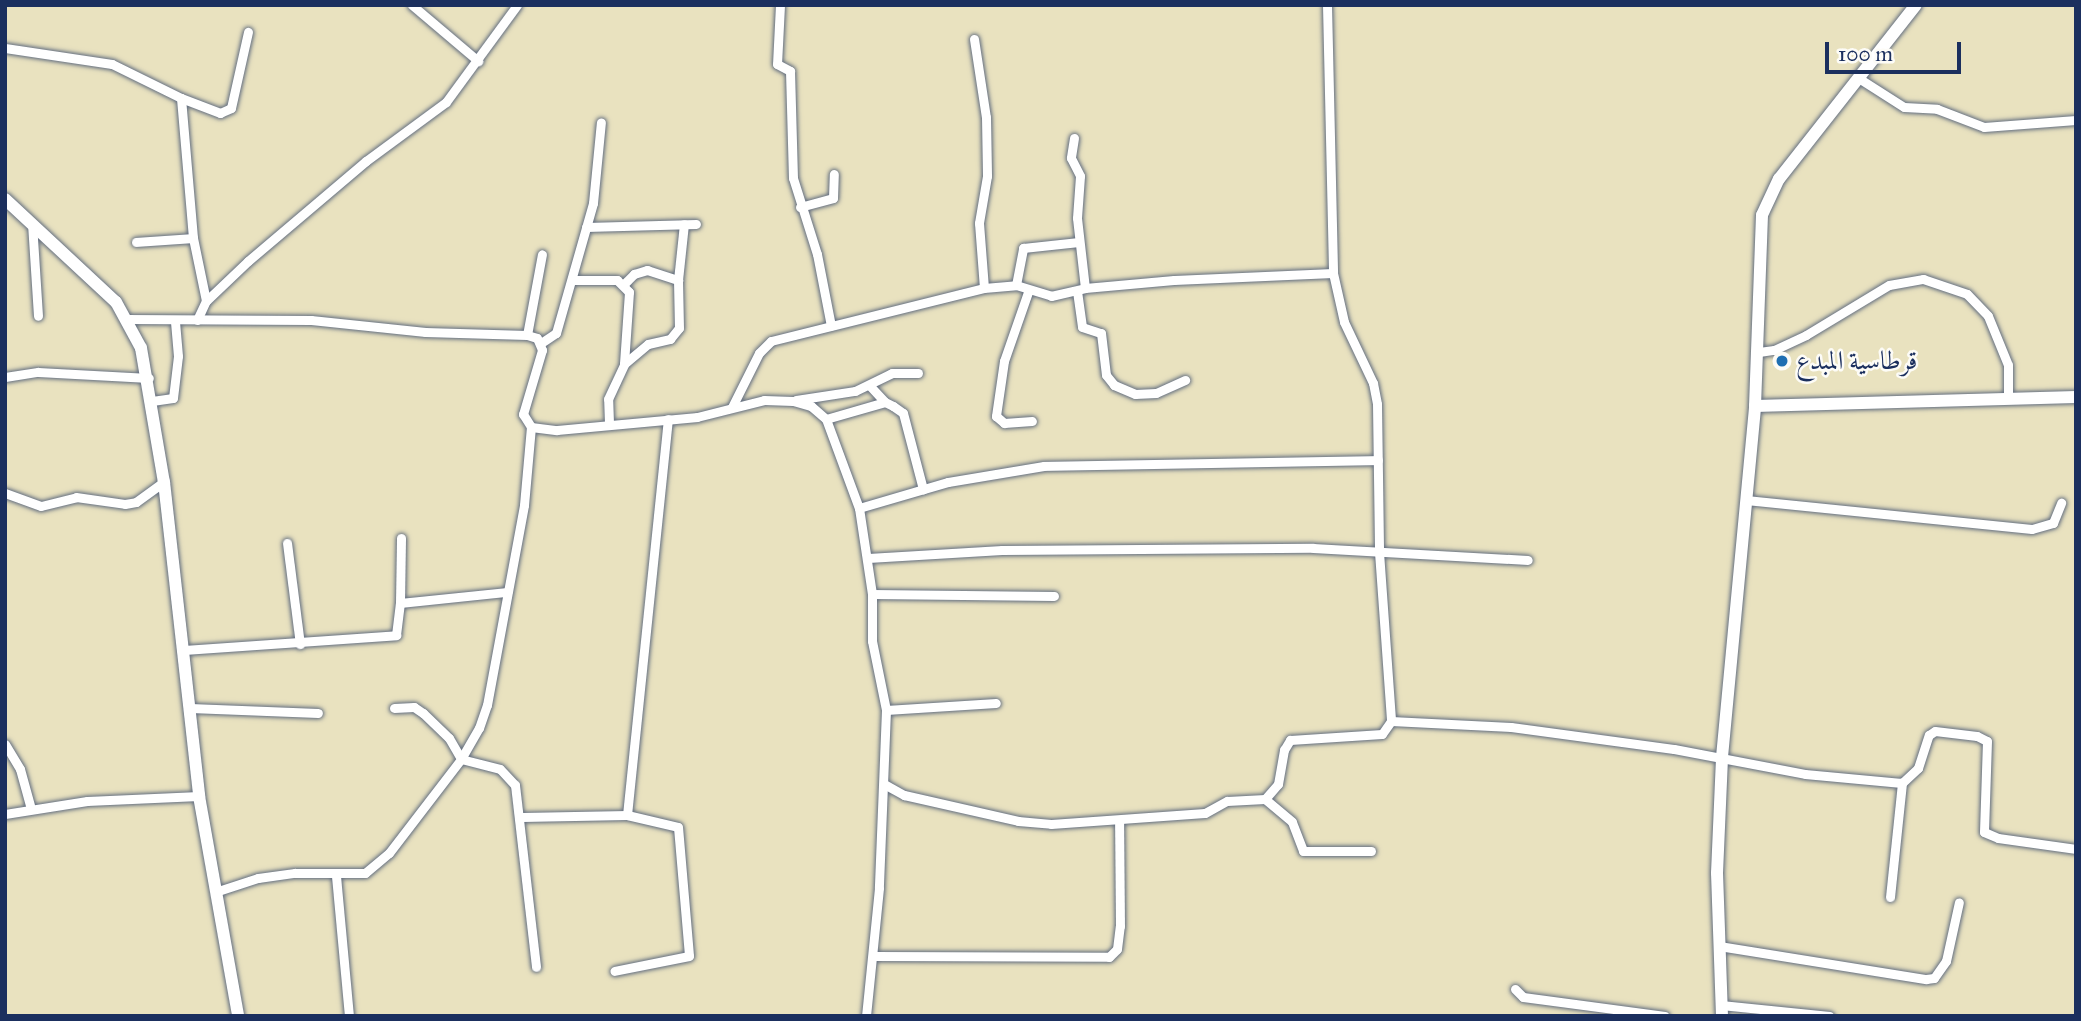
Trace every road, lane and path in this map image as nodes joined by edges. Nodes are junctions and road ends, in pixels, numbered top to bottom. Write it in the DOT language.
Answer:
graph roads {
  1 [pos="412,5"];
  2 [pos="517,5"];
  3 [pos="780,5"];
  4 [pos="1327,5"];
  5 [pos="1916,5"];
  6 [pos="247,32"];
  7 [pos="974,39"];
  8 [pos="5,48"];
  9 [pos="478,61"];
  10 [pos="1860,79"];
  11 [pos="181,98"];
  12 [pos="2076,120"];
  13 [pos="601,122"];
  14 [pos="1074,138"];
  15 [pos="834,174"];
  16 [pos="5,200"];
  17 [pos="800,207"];
  18 [pos="32,223"];
  19 [pos="684,224"];
  20 [pos="696,224"];
  21 [pos="586,227"];
  22 [pos="193,238"];
  23 [pos="136,242"];
  24 [pos="1079,242"];
  25 [pos="542,254"];
  26 [pos="1333,273"];
  27 [pos="572,280"];
  28 [pos="678,280"];
  29 [pos="623,285"];
  30 [pos="1016,285"];
  31 [pos="985,288"];
  32 [pos="1081,289"];
  33 [pos="1028,292"];
  34 [pos="206,301"];
  35 [pos="38,316"];
  36 [pos="126,319"];
  37 [pos="176,320"];
  38 [pos="197,320"];
  39 [pos="831,326"];
  40 [pos="527,335"];
  41 [pos="541,343"];
  42 [pos="1759,352"];
  43 [pos="624,364"];
  44 [pos="918,373"];
  45 [pos="5,377"];
  46 [pos="149,378"];
  47 [pos="1185,380"];
  48 [pos="870,386"];
  49 [pos="2076,397"];
  50 [pos="2008,399"];
  51 [pos="152,401"];
  52 [pos="793,401"];
  53 [pos="885,402"];
  54 [pos="1755,406"];
  55 [pos="732,407"];
  56 [pos="668,419"];
  57 [pos="826,419"];
  58 [pos="1032,421"];
  59 [pos="609,423"];
  60 [pos="531,427"];
  61 [pos="1378,460"];
  62 [pos="164,482"];
  63 [pos="923,489"];
  64 [pos="5,494"];
  65 [pos="1746,500"];
  66 [pos="2061,503"];
  67 [pos="859,508"];
  68 [pos="401,538"];
  69 [pos="287,543"];
  70 [pos="1379,552"];
  71 [pos="868,558"];
  72 [pos="1528,560"];
  73 [pos="507,592"];
  74 [pos="872,594"];
  75 [pos="1054,596"];
  76 [pos="400,603"];
  77 [pos="300,644"];
  78 [pos="184,650"];
  79 [pos="996,703"];
  80 [pos="190,708"];
  81 [pos="394,708"];
  82 [pos="886,710"];
  83 [pos="318,713"];
  84 [pos="1391,721"];
  85 [pos="5,744"];
  86 [pos="1722,757"];
  87 [pos="461,760"];
  88 [pos="884,783"];
  89 [pos="1902,783"];
  90 [pos="199,796"];
  91 [pos="1265,799"];
  92 [pos="31,808"];
  93 [pos="5,814"];
  94 [pos="627,815"];
  95 [pos="522,817"];
  96 [pos="1119,821"];
  97 [pos="2076,849"];
  98 [pos="1371,852"];
  99 [pos="336,876"];
  100 [pos="215,892"];
  101 [pos="1890,897"];
  102 [pos="1959,902"];
  103 [pos="1719,946"];
  104 [pos="873,956"];
  105 [pos="536,967"];
  106 [pos="614,971"];
  107 [pos="1516,989"];
  108 [pos="1721,1010"];
  109 [pos="237,1016"];
  110 [pos="349,1016"];
  111 [pos="866,1016"];
  112 [pos="1665,1016"];
  113 [pos="1829,1016"];
  1 -- 9 [label="street"];
  2 -- 9 [label="street"];
  3 -- 17 [label="street"];
  4 -- 26 [label="street"];
  5 -- 10 [label="street"];
  6 -- 11 [label="street"];
  7 -- 31 [label="street"];
  8 -- 11 [label="street"];
  9 -- 34 [label="street"];
  10 -- 12 [label="street"];
  10 -- 42 [label="street"];
  11 -- 22 [label="street"];
  13 -- 21 [label="street"];
  14 -- 24 [label="street"];
  15 -- 17 [label="street"];
  16 -- 18 [label="street"];
  17 -- 39 [label="street"];
  18 -- 35 [label="street"];
  18 -- 36 [label="street"];
  19 -- 20 [label="street"];
  19 -- 21 [label="street"];
  19 -- 28 [label="street"];
  21 -- 27 [label="street"];
  22 -- 23 [label="street"];
  22 -- 34 [label="street"];
  24 -- 30 [label="street"];
  24 -- 32 [label="street"];
  25 -- 40 [label="street"];
  26 -- 32 [label="street"];
  26 -- 61 [label="street"];
  27 -- 29 [label="street"];
  27 -- 41 [label="street"];
  28 -- 29 [label="street"];
  28 -- 43 [label="street"];
  29 -- 43 [label="street"];
  30 -- 31 [label="street"];
  30 -- 33 [label="street"];
  31 -- 39 [label="street"];
  32 -- 33 [label="street"];
  32 -- 47 [label="street"];
  33 -- 58 [label="street"];
  34 -- 38 [label="street"];
  36 -- 37 [label="street"];
  36 -- 46 [label="street"];
  37 -- 38 [label="street"];
  37 -- 51 [label="street"];
  38 -- 40 [label="street"];
  39 -- 55 [label="street"];
  40 -- 41 [label="street"];
  41 -- 60 [label="street"];
  42 -- 50 [label="street"];
  42 -- 54 [label="street"];
  43 -- 59 [label="street"];
  44 -- 48 [label="street"];
  45 -- 46 [label="street"];
  46 -- 51 [label="street"];
  48 -- 52 [label="street"];
  48 -- 53 [label="street"];
  49 -- 50 [label="street"];
  50 -- 54 [label="street"];
  51 -- 62 [label="street"];
  52 -- 55 [label="street"];
  52 -- 57 [label="street"];
  53 -- 57 [label="street"];
  53 -- 63 [label="street"];
  54 -- 65 [label="street"];
  55 -- 56 [label="street"];
  56 -- 59 [label="street"];
  56 -- 94 [label="street"];
  57 -- 67 [label="street"];
  59 -- 60 [label="street"];
  60 -- 73 [label="street"];
  61 -- 63 [label="street"];
  61 -- 70 [label="street"];
  62 -- 64 [label="street"];
  62 -- 78 [label="street"];
  63 -- 67 [label="street"];
  65 -- 66 [label="street"];
  65 -- 86 [label="street"];
  67 -- 71 [label="street"];
  68 -- 76 [label="street"];
  69 -- 77 [label="street"];
  70 -- 71 [label="street"];
  70 -- 72 [label="street"];
  70 -- 84 [label="street"];
  71 -- 74 [label="street"];
  73 -- 76 [label="street"];
  73 -- 87 [label="street"];
  74 -- 75 [label="street"];
  74 -- 82 [label="street"];
  76 -- 77 [label="street"];
  77 -- 78 [label="street"];
  78 -- 80 [label="street"];
  79 -- 82 [label="street"];
  80 -- 83 [label="street"];
  80 -- 90 [label="street"];
  81 -- 87 [label="street"];
  82 -- 88 [label="street"];
  84 -- 86 [label="street"];
  84 -- 91 [label="street"];
  85 -- 92 [label="street"];
  86 -- 89 [label="street"];
  86 -- 103 [label="street"];
  87 -- 95 [label="street"];
  87 -- 99 [label="street"];
  88 -- 96 [label="street"];
  88 -- 104 [label="street"];
  89 -- 97 [label="street"];
  89 -- 101 [label="street"];
  90 -- 92 [label="street"];
  90 -- 100 [label="street"];
  91 -- 96 [label="street"];
  91 -- 98 [label="street"];
  92 -- 93 [label="street"];
  94 -- 95 [label="street"];
  94 -- 106 [label="street"];
  95 -- 105 [label="street"];
  96 -- 104 [label="street"];
  99 -- 100 [label="street"];
  99 -- 110 [label="street"];
  100 -- 109 [label="street"];
  102 -- 103 [label="street"];
  103 -- 108 [label="street"];
  104 -- 111 [label="street"];
  107 -- 112 [label="street"];
  108 -- 113 [label="street"];
}
